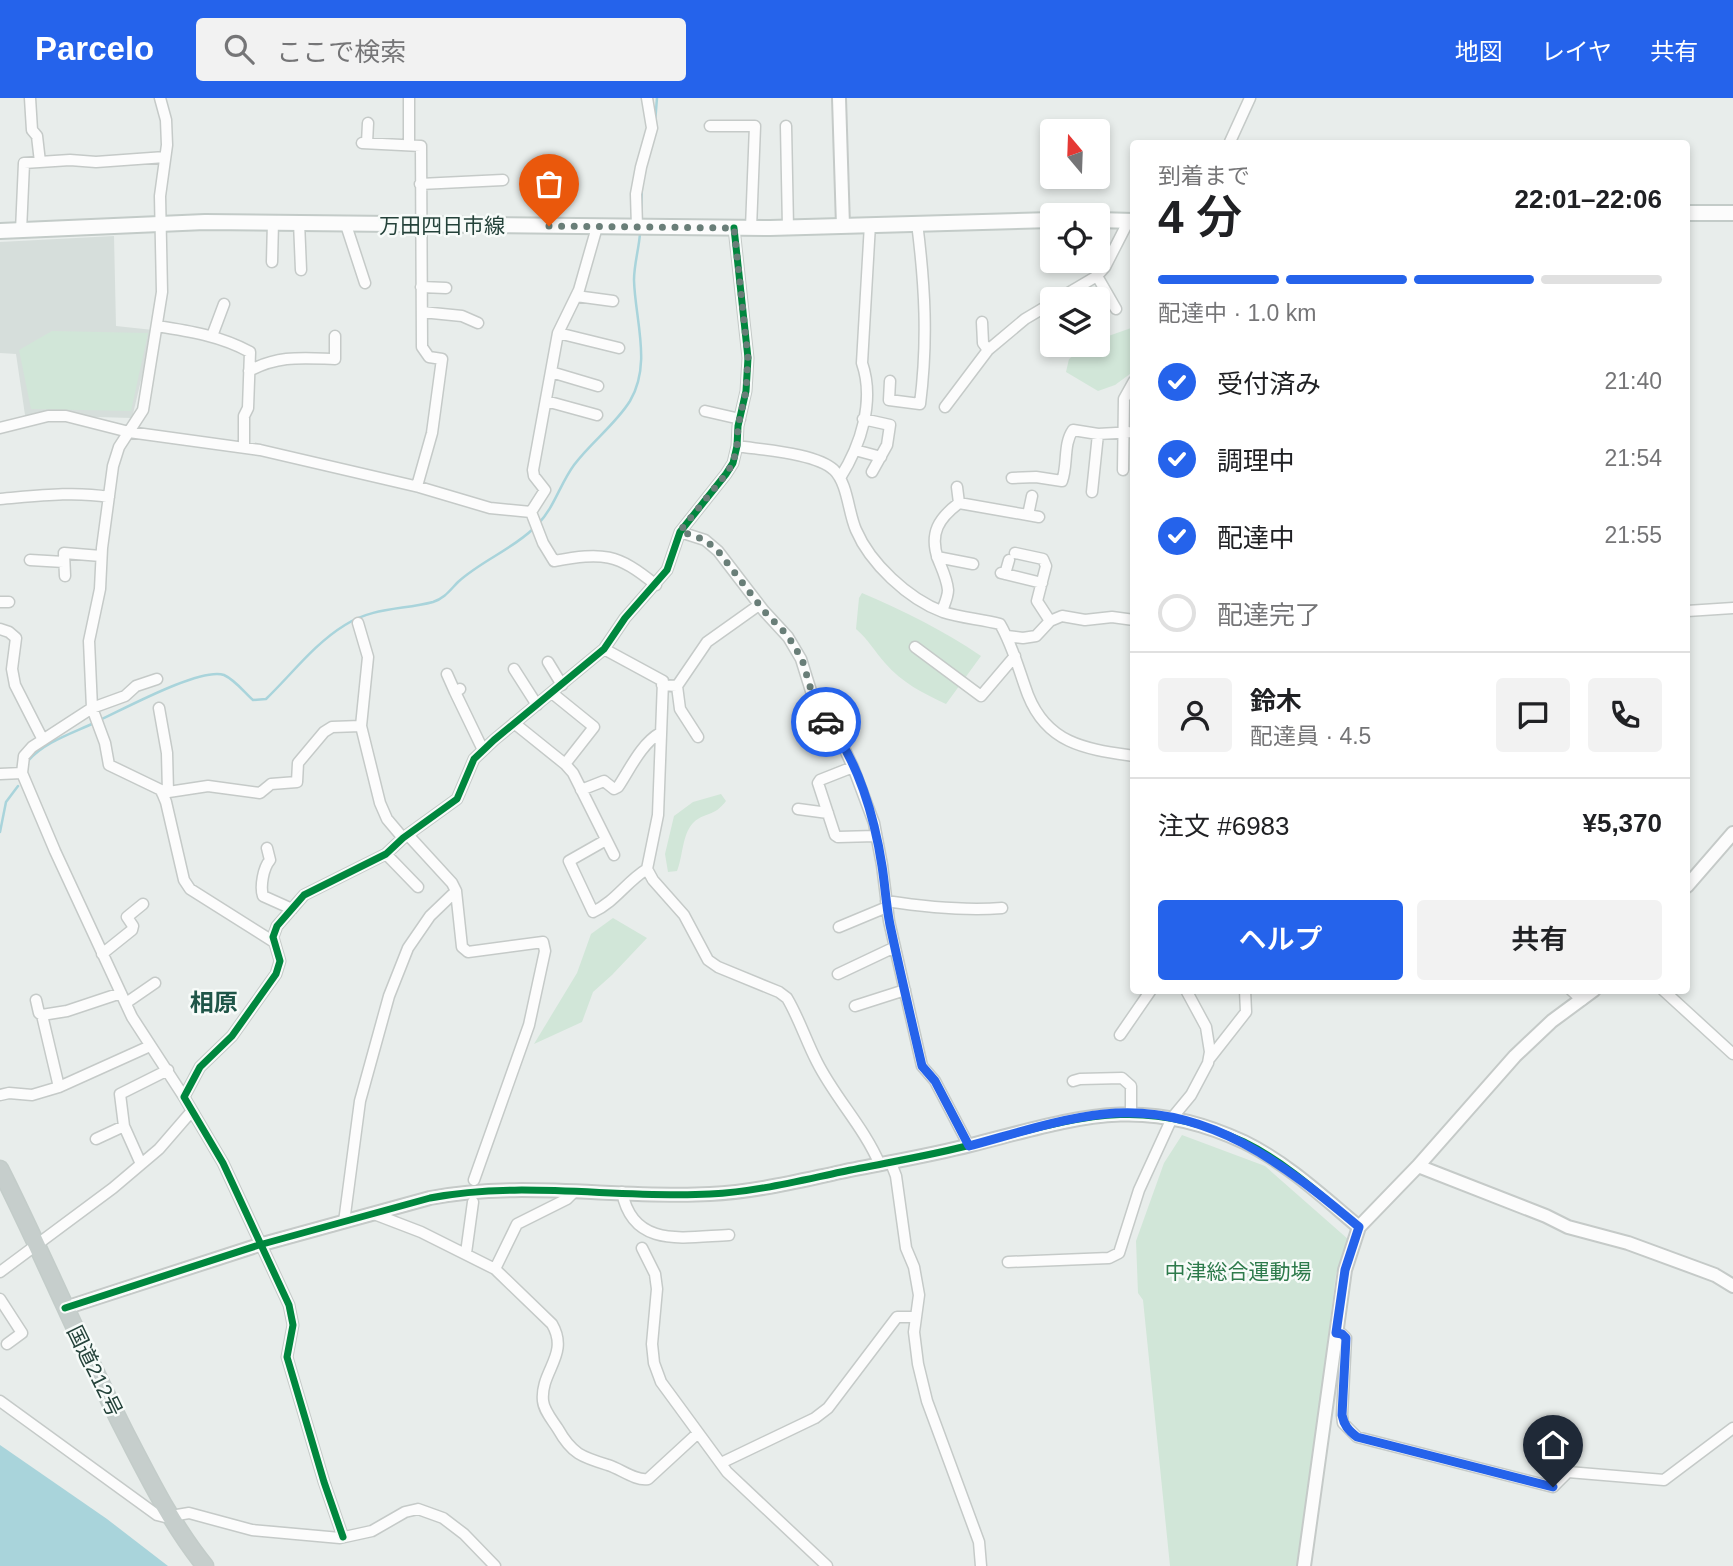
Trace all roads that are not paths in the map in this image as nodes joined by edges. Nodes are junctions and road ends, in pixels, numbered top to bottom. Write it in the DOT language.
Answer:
graph roads {
  1 [pos="30,98"];
  2 [pos="160,98"];
  3 [pos="409,98"];
  4 [pos="647,98"];
  5 [pos="839,98"];
  6 [pos="1250,98"];
  7 [pos="368,123"];
  8 [pos="710,126"];
  9 [pos="786,127"];
  10 [pos="1231,140"];
  11 [pos="409,145"];
  12 [pos="165,157"];
  13 [pos="40,162"];
  14 [pos="503,180"];
  15 [pos="421,184"];
  16 [pos="1690,213"];
  17 [pos="1733,214"];
  18 [pos="1040,220"];
  19 [pos="1110,220"];
  20 [pos="1130,220"];
  21 [pos="273,222"];
  22 [pos="299,222"];
  23 [pos="162,223"];
  24 [pos="917,223"];
  25 [pos="1130,223"];
  26 [pos="346,225"];
  27 [pos="421,225"];
  28 [pos="870,225"];
  29 [pos="843,226"];
  30 [pos="597,227"];
  31 [pos="637,227"];
  32 [pos="734,228"];
  33 [pos="751,228"];
  34 [pos="788,228"];
  35 [pos="0,231"];
  36 [pos="21,231"];
  37 [pos="272,262"];
  38 [pos="301,270"];
  39 [pos="1097,276"];
  40 [pos="365,283"];
  41 [pos="1078,287"];
  42 [pos="421,288"];
  43 [pos="446,288"];
  44 [pos="576,296"];
  45 [pos="612,301"];
  46 [pos="224,304"];
  47 [pos="1116,309"];
  48 [pos="1040,310"];
  49 [pos="422,312"];
  50 [pos="982,322"];
  51 [pos="478,323"];
  52 [pos="157,326"];
  53 [pos="558,333"];
  54 [pos="335,336"];
  55 [pos="212,337"];
  56 [pos="619,348"];
  57 [pos="988,350"];
  58 [pos="249,371"];
  59 [pos="551,372"];
  60 [pos="890,381"];
  61 [pos="598,386"];
  62 [pos="1130,388"];
  63 [pos="546,401"];
  64 [pos="945,408"];
  65 [pos="705,411"];
  66 [pos="597,415"];
  67 [pos="740,419"];
  68 [pos="863,419"];
  69 [pos="0,428"];
  70 [pos="129,432"];
  71 [pos="1129,432"];
  72 [pos="1098,434"];
  73 [pos="737,446"];
  74 [pos="244,448"];
  75 [pos="855,450"];
  76 [pos="881,457"];
  77 [pos="1123,470"];
  78 [pos="872,472"];
  79 [pos="840,478"];
  80 [pos="1012,478"];
  81 [pos="417,486"];
  82 [pos="957,487"];
  83 [pos="1093,492"];
  84 [pos="1032,496"];
  85 [pos="109,497"];
  86 [pos="0,499"];
  87 [pos="960,503"];
  88 [pos="531,512"];
  89 [pos="680,531"];
  90 [pos="101,556"];
  91 [pos="937,556"];
  92 [pos="30,560"];
  93 [pos="64,562"];
  94 [pos="973,564"];
  95 [pos="65,576"];
  96 [pos="1042,583"];
  97 [pos="656,585"];
  98 [pos="759,604"];
  99 [pos="1733,608"];
  100 [pos="942,611"];
  101 [pos="1690,611"];
  102 [pos="1130,619"];
  103 [pos="1050,621"];
  104 [pos="358,623"];
  105 [pos="0,629"];
  106 [pos="1007,636"];
  107 [pos="915,647"];
  108 [pos="604,649"];
  109 [pos="1015,656"];
  110 [pos="548,662"];
  111 [pos="514,669"];
  112 [pos="447,674"];
  113 [pos="157,680"];
  114 [pos="562,685"];
  115 [pos="662,685"];
  116 [pos="677,686"];
  117 [pos="552,693"];
  118 [pos="537,705"];
  119 [pos="92,708"];
  120 [pos="159,708"];
  121 [pos="514,723"];
  122 [pos="361,726"];
  123 [pos="660,733"];
  124 [pos="698,737"];
  125 [pos="43,740"];
  126 [pos="483,750"];
  127 [pos="1130,754"];
  128 [pos="565,765"];
  129 [pos="853,767"];
  130 [pos="22,773"];
  131 [pos="0,774"];
  132 [pos="581,790"];
  133 [pos="165,792"];
  134 [pos="798,809"];
  135 [pos="828,813"];
  136 [pos="1733,833"];
  137 [pos="406,836"];
  138 [pos="876,836"];
  139 [pos="607,840"];
  140 [pos="267,848"];
  141 [pos="386,854"];
  142 [pos="614,855"];
  143 [pos="647,869"];
  144 [pos="1690,883"];
  145 [pos="418,887"];
  146 [pos="456,891"];
  147 [pos="143,904"];
  148 [pos="887,904"];
  149 [pos="1002,908"];
  150 [pos="292,909"];
  151 [pos="839,927"];
  152 [pos="274,942"];
  153 [pos="895,947"];
  154 [pos="102,954"];
  155 [pos="838,974"];
  156 [pos="155,983"];
  157 [pos="905,990"];
  158 [pos="121,993"];
  159 [pos="1148,994"];
  160 [pos="1188,994"];
  161 [pos="1245,994"];
  162 [pos="1575,994"];
  163 [pos="1589,994"];
  164 [pos="1667,994"];
  165 [pos="36,1000"];
  166 [pos="1582,1000"];
  167 [pos="126,1003"];
  168 [pos="855,1006"];
  169 [pos="43,1015"];
  170 [pos="1120,1035"];
  171 [pos="150,1046"];
  172 [pos="1733,1054"];
  173 [pos="1209,1058"];
  174 [pos="168,1070"];
  175 [pos="1073,1082"];
  176 [pos="59,1087"];
  177 [pos="0,1095"];
  178 [pos="184,1097"];
  179 [pos="191,1112"];
  180 [pos="1131,1114"];
  181 [pos="1172,1118"];
  182 [pos="124,1126"];
  183 [pos="96,1139"];
  184 [pos="969,1146"];
  185 [pos="141,1164"];
  186 [pos="885,1164"];
  187 [pos="1418,1166"];
  188 [pos="0,1169"];
  189 [pos="474,1180"];
  190 [pos="575,1191"];
  191 [pos="622,1192"];
  192 [pos="473,1202"];
  193 [pos="374,1214"];
  194 [pos="344,1222"];
  195 [pos="1359,1227"];
  196 [pos="729,1235"];
  197 [pos="37,1245"];
  198 [pos="259,1245"];
  199 [pos="642,1248"];
  200 [pos="466,1253"];
  201 [pos="1009,1262"];
  202 [pos="495,1269"];
  203 [pos="0,1272"];
  204 [pos="1733,1286"];
  205 [pos="0,1299"];
  206 [pos="65,1308"];
  207 [pos="915,1317"];
  208 [pos="1336,1333"];
  209 [pos="7,1344"];
  210 [pos="0,1401"];
  211 [pos="1733,1429"];
  212 [pos="698,1433"];
  213 [pos="720,1463"];
  214 [pos="168,1516"];
  215 [pos="344,1537"];
  216 [pos="205,1566"];
  217 [pos="495,1566"];
  218 [pos="827,1566"];
  219 [pos="981,1566"];
  220 [pos="1304,1566"];
  1 -- 13 [label="street"];
  2 -- 12 [label="street"];
  3 -- 11 [label="street"];
  4 -- 31 [label="street"];
  5 -- 29 [label="street"];
  6 -- 10 [label="street"];
  7 -- 11 [label="street"];
  8 -- 33 [label="street"];
  9 -- 34 [label="street"];
  11 -- 15 [label="street"];
  12 -- 13 [label="street"];
  12 -- 23 [label="street"];
  13 -- 36 [label="street"];
  14 -- 15 [label="street"];
  15 -- 27 [label="street"];
  16 -- 17 [label="main road"];
  18 -- 24 [label="main road, 万田四日市線"];
  19 -- 20 [label="main road"];
  21 -- 22 [label="main road, 万田四日市線"];
  21 -- 23 [label="main road, 万田四日市線"];
  21 -- 37 [label="street"];
  22 -- 26 [label="main road, 万田四日市線"];
  22 -- 38 [label="street"];
  23 -- 36 [label="main road, 万田四日市線"];
  23 -- 52 [label="street"];
  24 -- 28 [label="main road, 万田四日市線"];
  24 -- 60 [label="street"];
  25 -- 39 [label="street"];
  26 -- 27 [label="main road, 万田四日市線"];
  26 -- 40 [label="street"];
  27 -- 30 [label="main road, 万田四日市線"];
  27 -- 42 [label="street"];
  28 -- 29 [label="main road, 万田四日市線"];
  28 -- 68 [label="street"];
  29 -- 34 [label="main road, 万田四日市線"];
  30 -- 31 [label="main road, 万田四日市線"];
  30 -- 44 [label="street"];
  31 -- 32 [label="main road, 万田四日市線"];
  32 -- 33 [label="main road, 万田四日市線"];
  32 -- 67 [label="street"];
  33 -- 34 [label="main road, 万田四日市線"];
  35 -- 36 [label="main road, 万田四日市線"];
  39 -- 41 [label="street"];
  39 -- 47 [label="street"];
  42 -- 43 [label="street"];
  42 -- 49 [label="street"];
  44 -- 45 [label="street"];
  44 -- 53 [label="street"];
  46 -- 55 [label="street"];
  48 -- 57 [label="street"];
  49 -- 51 [label="street"];
  49 -- 81 [label="street"];
  50 -- 57 [label="street"];
  52 -- 55 [label="street"];
  52 -- 70 [label="street"];
  53 -- 56 [label="street"];
  53 -- 59 [label="street"];
  54 -- 58 [label="street"];
  55 -- 58 [label="street"];
  57 -- 64 [label="street"];
  58 -- 74 [label="street"];
  59 -- 61 [label="street"];
  59 -- 63 [label="street"];
  62 -- 71 [label="street"];
  63 -- 66 [label="street"];
  63 -- 88 [label="street"];
  65 -- 67 [label="street"];
  67 -- 73 [label="street"];
  68 -- 75 [label="street"];
  68 -- 76 [label="street"];
  69 -- 70 [label="street"];
  70 -- 74 [label="street"];
  70 -- 85 [label="street"];
  71 -- 72 [label="street"];
  71 -- 77 [label="street"];
  72 -- 80 [label="street"];
  72 -- 83 [label="street"];
  73 -- 79 [label="street"];
  73 -- 89 [label="street"];
  74 -- 81 [label="street"];
  75 -- 76 [label="street"];
  75 -- 79 [label="street"];
  76 -- 78 [label="street"];
  79 -- 100 [label="street"];
  81 -- 88 [label="street"];
  82 -- 87 [label="street"];
  84 -- 87 [label="street"];
  85 -- 86 [label="street"];
  85 -- 90 [label="street"];
  87 -- 91 [label="street"];
  88 -- 97 [label="street"];
  89 -- 97 [label="street"];
  89 -- 98 [label="street"];
  90 -- 93 [label="street"];
  90 -- 119 [label="street"];
  91 -- 94 [label="street"];
  91 -- 100 [label="street"];
  92 -- 93 [label="street"];
  93 -- 95 [label="street"];
  96 -- 96 [label="street"];
  96 -- 103 [label="street"];
  97 -- 108 [label="street"];
  98 -- 116 [label="street"];
  98 -- 129 [label="street"];
  99 -- 101 [label="street"];
  100 -- 106 [label="street"];
  102 -- 103 [label="street"];
  103 -- 106 [label="street"];
  104 -- 122 [label="street"];
  105 -- 125 [label="street"];
  106 -- 109 [label="street"];
  107 -- 109 [label="street"];
  108 -- 114 [label="street"];
  108 -- 115 [label="street"];
  109 -- 127 [label="street"];
  110 -- 114 [label="street"];
  111 -- 118 [label="street"];
  112 -- 126 [label="street"];
  113 -- 119 [label="street"];
  114 -- 117 [label="street"];
  115 -- 116 [label="street"];
  115 -- 123 [label="street"];
  116 -- 124 [label="street"];
  117 -- 118 [label="street"];
  117 -- 128 [label="street"];
  118 -- 121 [label="street"];
  119 -- 125 [label="street"];
  119 -- 133 [label="street"];
  120 -- 133 [label="street"];
  121 -- 126 [label="street"];
  121 -- 128 [label="street"];
  122 -- 133 [label="street"];
  122 -- 137 [label="street"];
  123 -- 132 [label="street"];
  123 -- 143 [label="street"];
  125 -- 130 [label="street"];
  126 -- 137 [label="street"];
  128 -- 132 [label="street"];
  129 -- 135 [label="street"];
  129 -- 138 [label="street"];
  130 -- 131 [label="street"];
  130 -- 154 [label="street"];
  132 -- 139 [label="street"];
  133 -- 152 [label="street"];
  134 -- 135 [label="street"];
  135 -- 138 [label="street"];
  136 -- 144 [label="street"];
  137 -- 141 [label="street"];
  137 -- 146 [label="street"];
  138 -- 148 [label="street"];
  139 -- 142 [label="street"];
  139 -- 143 [label="street"];
  140 -- 150 [label="street"];
  141 -- 145 [label="street"];
  141 -- 150 [label="street"];
  143 -- 186 [label="street"];
  146 -- 189 [label="street"];
  146 -- 194 [label="street"];
  147 -- 154 [label="street"];
  148 -- 149 [label="street"];
  148 -- 151 [label="street"];
  148 -- 153 [label="street"];
  150 -- 152 [label="street"];
  152 -- 178 [label="street"];
  153 -- 155 [label="street"];
  153 -- 157 [label="street"];
  154 -- 158 [label="street"];
  156 -- 167 [label="street"];
  157 -- 168 [label="street"];
  157 -- 184 [label="street"];
  158 -- 167 [label="street"];
  158 -- 169 [label="street"];
  159 -- 170 [label="street"];
  160 -- 173 [label="street"];
  161 -- 173 [label="street"];
  162 -- 166 [label="street"];
  163 -- 166 [label="street"];
  164 -- 172 [label="street"];
  165 -- 169 [label="street"];
  166 -- 187 [label="street"];
  167 -- 171 [label="street"];
  169 -- 176 [label="street"];
  171 -- 174 [label="street"];
  171 -- 176 [label="street"];
  173 -- 181 [label="street"];
  174 -- 178 [label="street"];
  174 -- 182 [label="street"];
  175 -- 180 [label="street"];
  176 -- 177 [label="street"];
  178 -- 179 [label="street"];
  179 -- 185 [label="street"];
  179 -- 198 [label="street"];
  180 -- 181 [label="street"];
  180 -- 184 [label="street"];
  181 -- 195 [label="street"];
  181 -- 201 [label="street"];
  182 -- 183 [label="street"];
  182 -- 185 [label="street"];
  184 -- 186 [label="street"];
  185 -- 197 [label="street"];
  186 -- 191 [label="street"];
  186 -- 207 [label="street"];
  187 -- 195 [label="street"];
  187 -- 204 [label="street"];
  188 -- 197 [label="highway, 国道212号"];
  190 -- 191 [label="street"];
  190 -- 193 [label="street"];
  190 -- 202 [label="street"];
  191 -- 196 [label="street"];
  192 -- 200 [label="street"];
  193 -- 194 [label="street"];
  193 -- 200 [label="street"];
  194 -- 198 [label="street"];
  195 -- 208 [label="street"];
  197 -- 203 [label="street"];
  197 -- 206 [label="highway, 国道212号"];
  198 -- 206 [label="street"];
  198 -- 215 [label="street"];
  199 -- 212 [label="street"];
  200 -- 202 [label="street"];
  202 -- 212 [label="street"];
  205 -- 209 [label="street"];
  206 -- 214 [label="highway, 国道212号"];
  207 -- 213 [label="street"];
  207 -- 219 [label="street"];
  208 -- 211 [label="street"];
  208 -- 220 [label="street"];
  210 -- 214 [label="street"];
  212 -- 213 [label="street"];
  213 -- 218 [label="street"];
  214 -- 215 [label="street"];
  214 -- 216 [label="highway, 国道212号"];
  215 -- 217 [label="street"];
}
